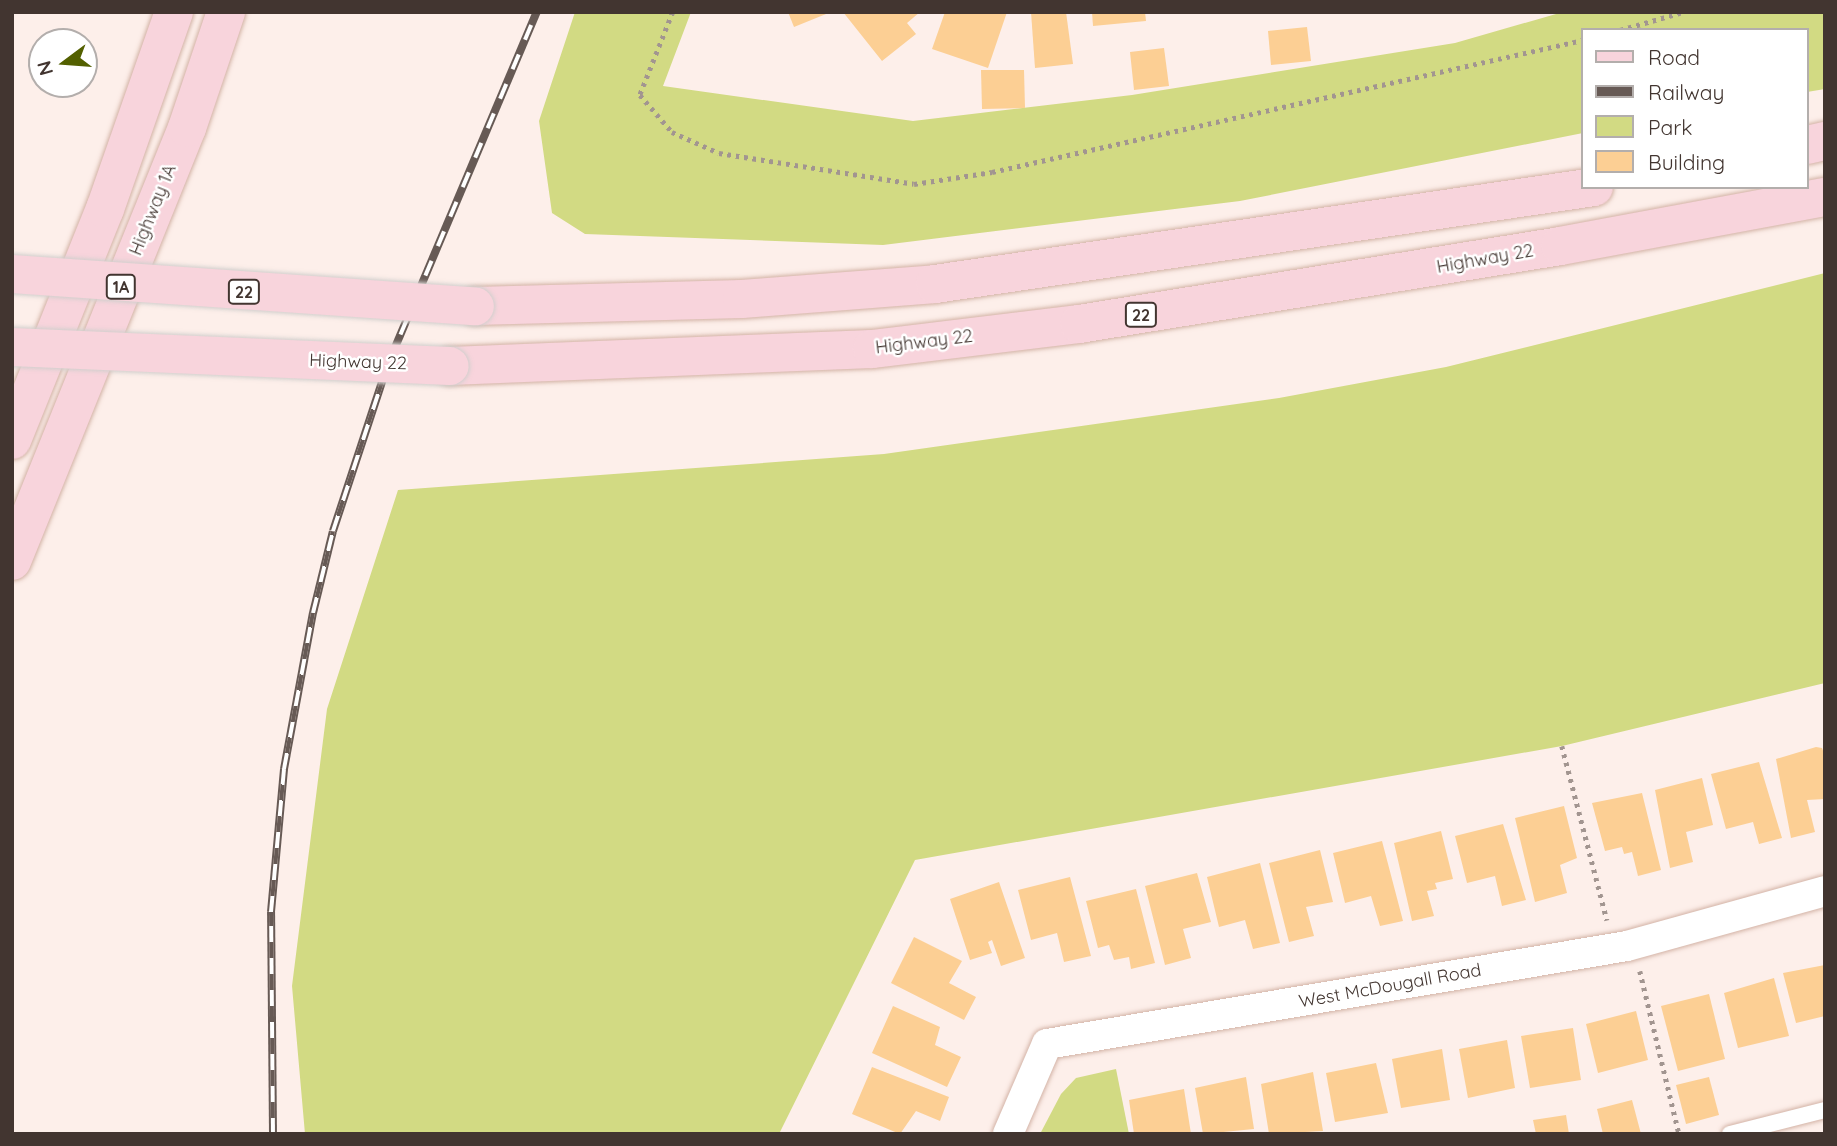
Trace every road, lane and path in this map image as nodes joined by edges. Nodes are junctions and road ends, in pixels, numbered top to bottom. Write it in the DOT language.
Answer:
graph roads {
  1 [pos="174,12"];
  2 [pos="226,12"];
  3 [pos="673,12"];
  4 [pos="1682,12"];
  5 [pos="1627,28"];
  6 [pos="1582,40"];
  7 [pos="1582,189"];
  8 [pos="1825,197"];
  9 [pos="12,274"];
  10 [pos="12,347"];
  11 [pos="12,440"];
  12 [pos="12,561"];
  13 [pos="1562,746"];
  14 [pos="1825,891"];
  15 [pos="1609,924"];
  16 [pos="1640,971"];
  17 [pos="1825,1110"];
  18 [pos="1008,1134"];
  19 [pos="1679,1134"];
  20 [pos="1730,1134"];
  1 -- 11 [label="main road, 1A"];
  2 -- 12 [label="main road, Highway 1A / 1A"];
  3 -- 6 [label="path"];
  4 -- 5 [label="path"];
  7 -- 9 [label="main road, 22, bridge"];
  8 -- 10 [label="main road, Highway 22 / 22, bridge"];
  13 -- 15 [label="path"];
  14 -- 18 [label="street, West McDougall Road"];
  16 -- 19 [label="path"];
  17 -- 20 [label="lane"];
}
